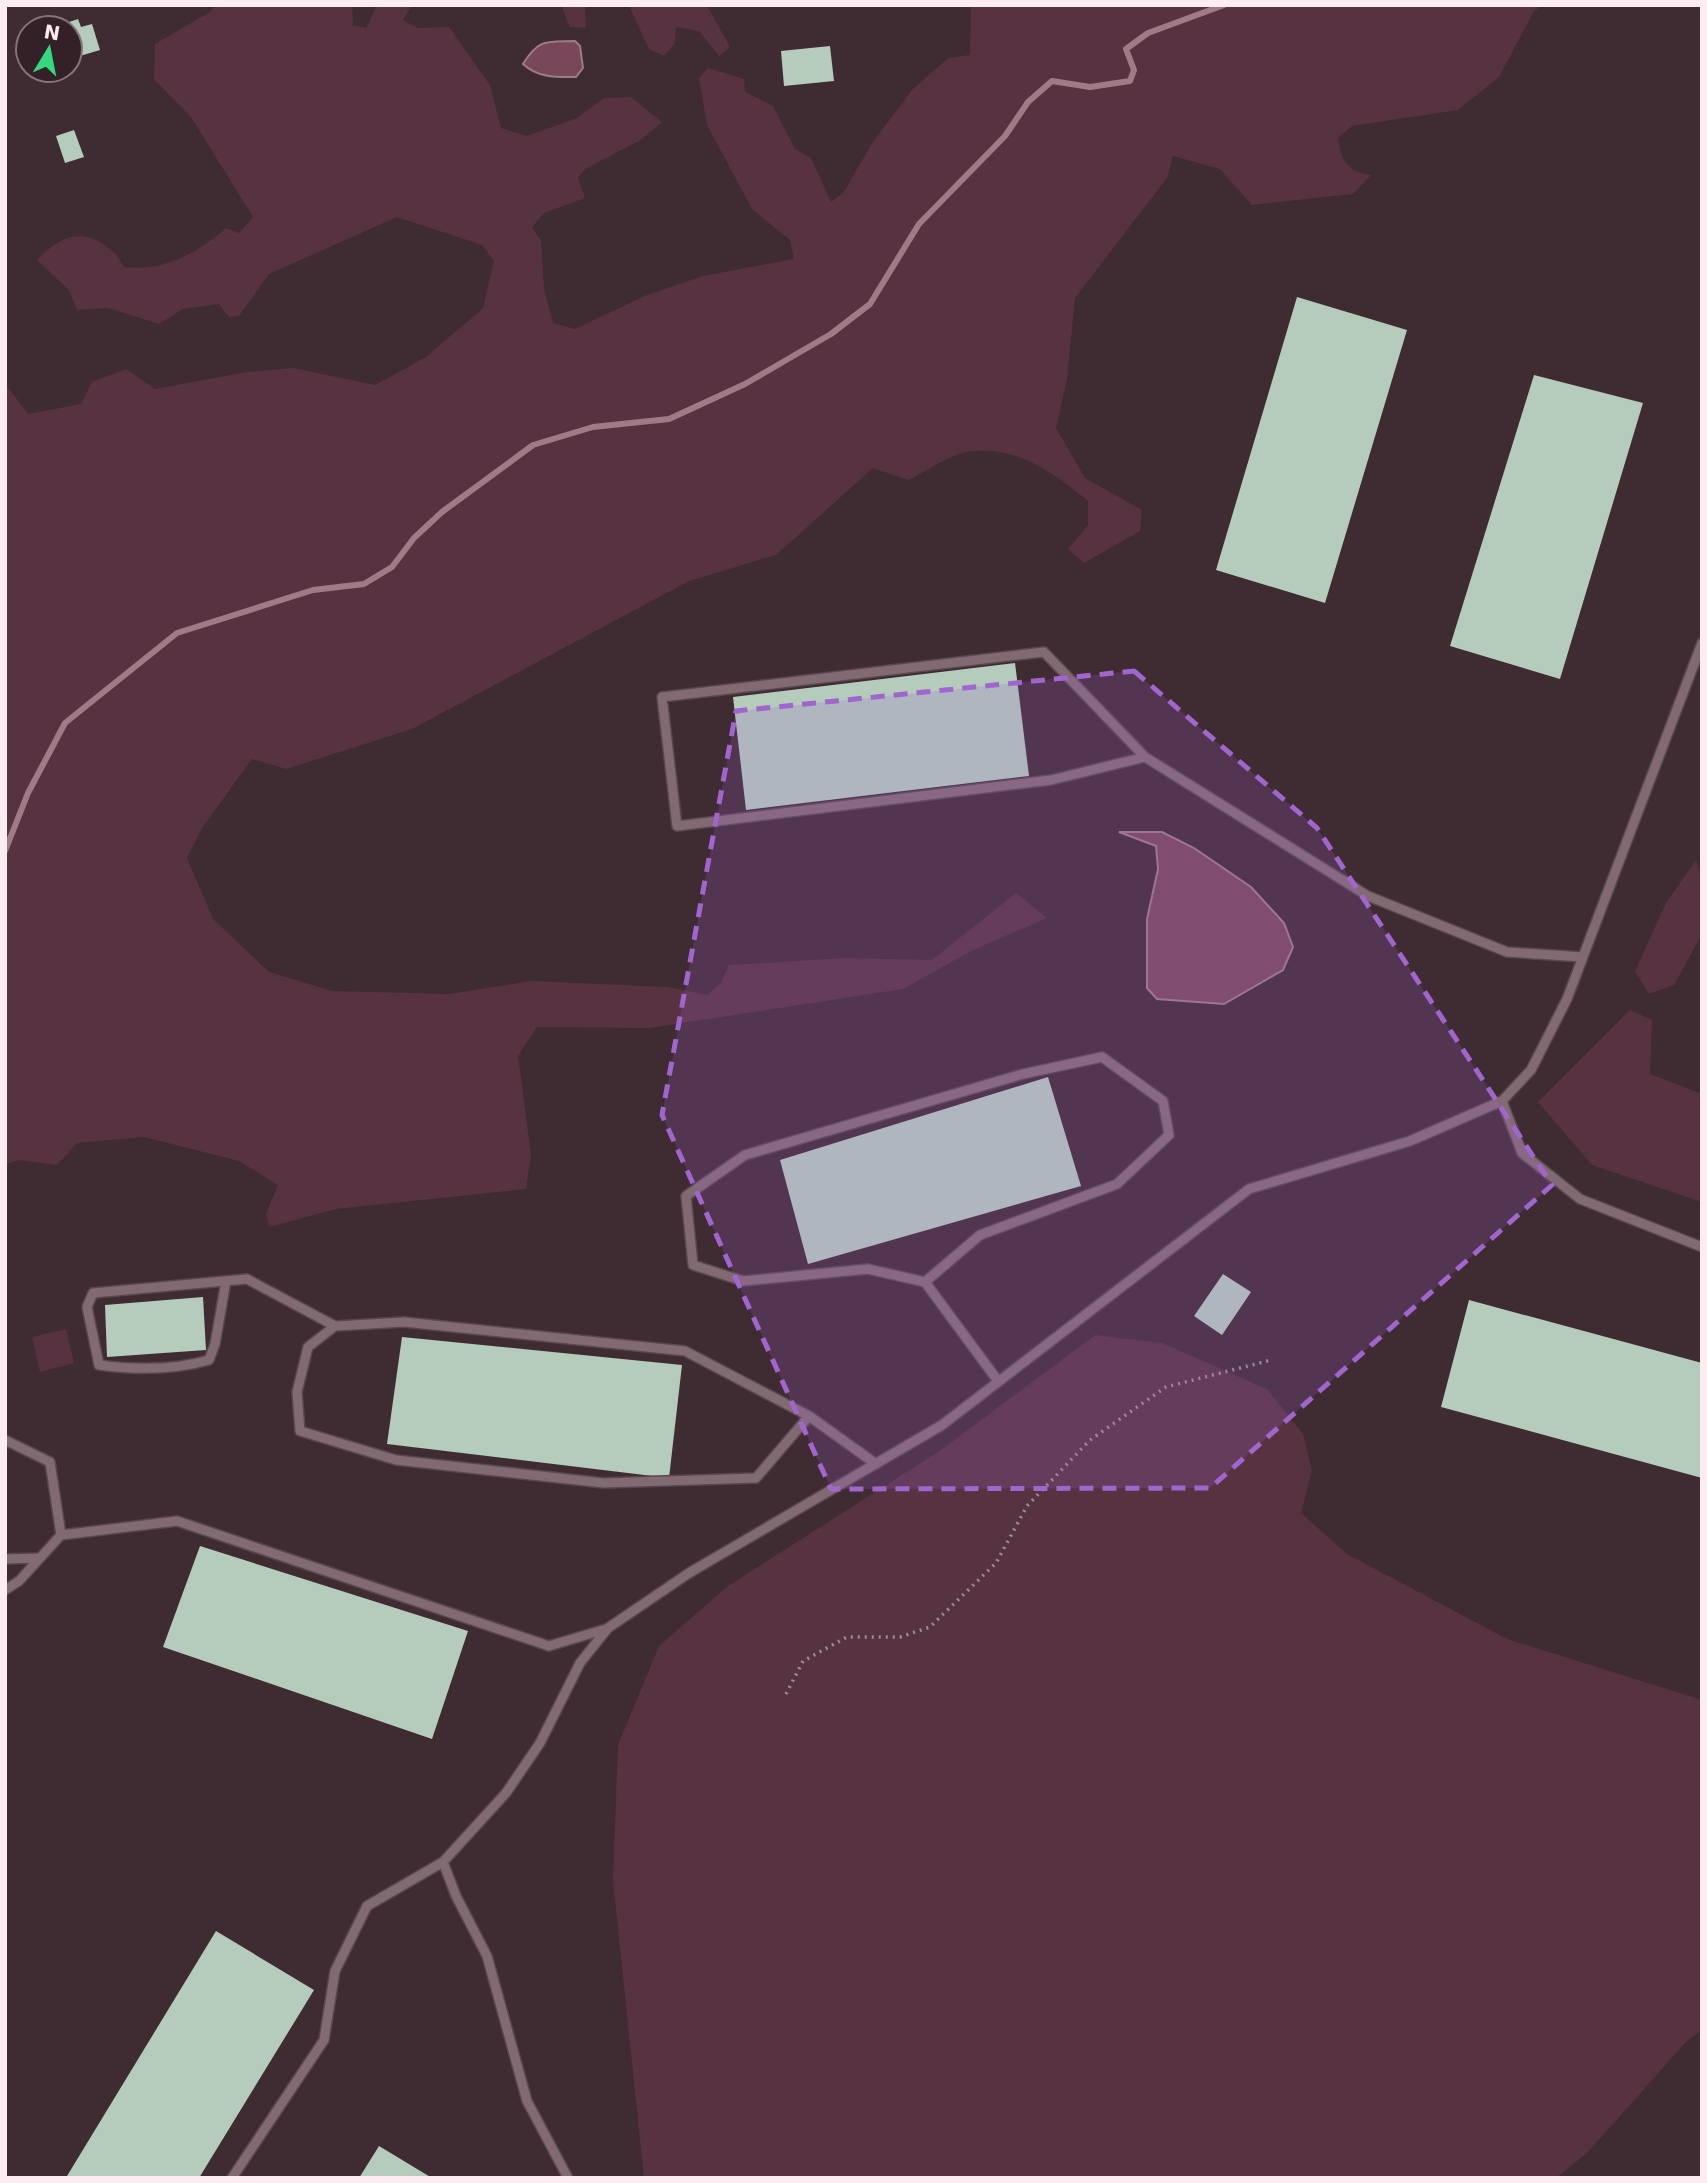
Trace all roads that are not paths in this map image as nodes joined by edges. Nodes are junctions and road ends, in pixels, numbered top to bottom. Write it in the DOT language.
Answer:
graph roads {
  1 [pos="1702,643"];
  2 [pos="1144,757"];
  3 [pos="1583,957"];
  4 [pos="1502,1101"];
  5 [pos="1702,1247"];
  6 [pos="226,1281"];
  7 [pos="925,1282"];
  8 [pos="335,1326"];
  9 [pos="998,1381"];
  10 [pos="810,1416"];
  11 [pos="5,1440"];
  12 [pos="876,1464"];
  13 [pos="61,1535"];
  14 [pos="40,1558"];
  15 [pos="5,1559"];
  16 [pos="5,1590"];
  17 [pos="608,1628"];
  18 [pos="443,1863"];
  19 [pos="232,2178"];
  20 [pos="568,2178"];
  1 -- 3 [label="lane"];
  2 -- 2 [label="lane"];
  2 -- 3 [label="lane"];
  3 -- 4 [label="lane"];
  4 -- 5 [label="lane"];
  4 -- 9 [label="lane"];
  6 -- 6 [label="lane"];
  6 -- 8 [label="lane"];
  7 -- 7 [label="lane"];
  7 -- 9 [label="lane"];
  8 -- 10 [label="lane"];
  8 -- 10 [label="lane"];
  9 -- 12 [label="lane"];
  10 -- 12 [label="lane"];
  11 -- 13 [label="lane"];
  12 -- 17 [label="lane"];
  13 -- 14 [label="lane"];
  13 -- 17 [label="lane"];
  14 -- 15 [label="lane"];
  14 -- 16 [label="lane"];
  17 -- 18 [label="lane"];
  18 -- 19 [label="lane"];
  18 -- 20 [label="lane"];
}
